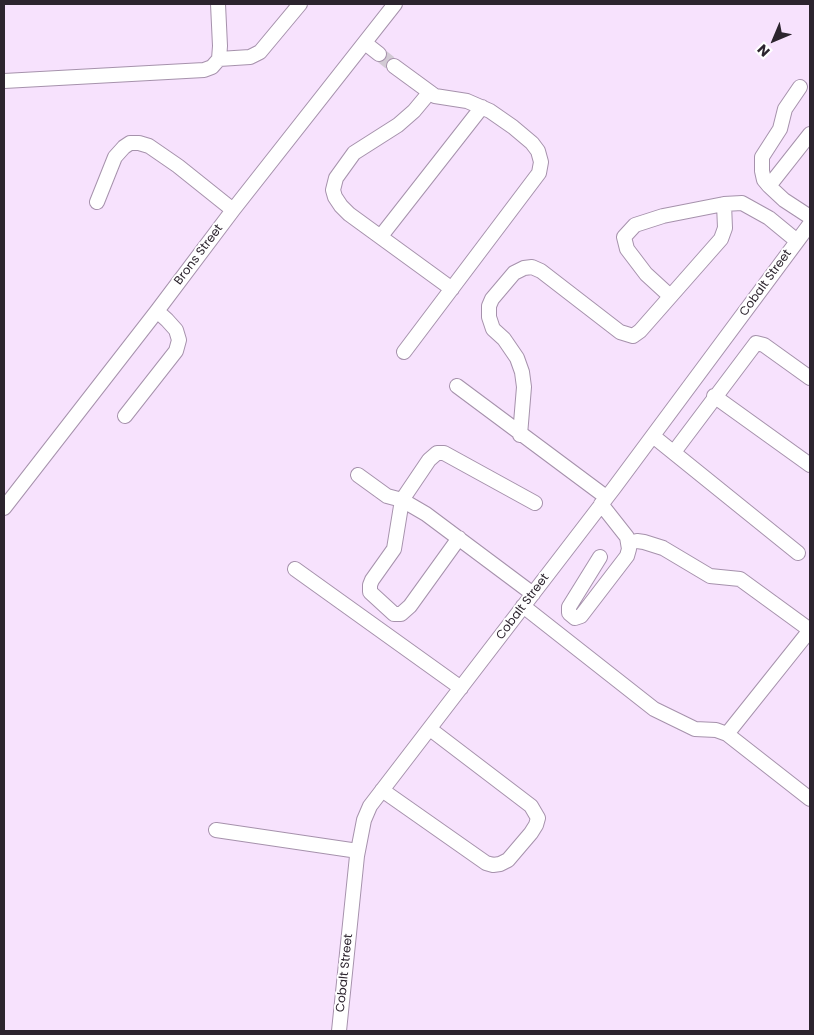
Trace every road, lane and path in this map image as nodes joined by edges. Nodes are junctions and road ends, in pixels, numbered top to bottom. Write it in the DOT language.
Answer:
graph roads {
  1 [pos="218,4"];
  2 [pos="300,4"];
  3 [pos="395,4"];
  4 [pos="365,43"];
  5 [pos="379,54"];
  6 [pos="219,59"];
  7 [pos="394,66"];
  8 [pos="4,81"];
  9 [pos="800,87"];
  10 [pos="429,93"];
  11 [pos="482,106"];
  12 [pos="810,134"];
  13 [pos="768,186"];
  14 [pos="97,202"];
  15 [pos="724,204"];
  16 [pos="233,210"];
  17 [pos="810,217"];
  18 [pos="810,224"];
  19 [pos="381,236"];
  20 [pos="797,241"];
  21 [pos="452,289"];
  22 [pos="670,296"];
  23 [pos="157,311"];
  24 [pos="404,352"];
  25 [pos="810,378"];
  26 [pos="457,386"];
  27 [pos="714,396"];
  28 [pos="125,416"];
  29 [pos="520,435"];
  30 [pos="653,436"];
  31 [pos="674,452"];
  32 [pos="810,465"];
  33 [pos="358,475"];
  34 [pos="402,500"];
  35 [pos="604,500"];
  36 [pos="535,502"];
  37 [pos="4,508"];
  38 [pos="459,538"];
  39 [pos="629,543"];
  40 [pos="798,553"];
  41 [pos="600,558"];
  42 [pos="294,569"];
  43 [pos="532,594"];
  44 [pos="523,606"];
  45 [pos="810,630"];
  46 [pos="461,688"];
  47 [pos="430,729"];
  48 [pos="727,734"];
  49 [pos="382,790"];
  50 [pos="810,799"];
  51 [pos="216,830"];
  52 [pos="358,850"];
  53 [pos="339,1031"];
  1 -- 6 [label="street"];
  2 -- 6 [label="street"];
  3 -- 4 [label="street, Brons Street"];
  4 -- 5 [label="street"];
  4 -- 16 [label="street, Brons Street"];
  6 -- 8 [label="street"];
  7 -- 10 [label="street"];
  9 -- 13 [label="street"];
  10 -- 11 [label="street"];
  10 -- 19 [label="street"];
  11 -- 19 [label="street"];
  11 -- 21 [label="street"];
  12 -- 13 [label="street"];
  13 -- 17 [label="street"];
  14 -- 16 [label="street"];
  15 -- 20 [label="street"];
  15 -- 22 [label="street"];
  15 -- 22 [label="street"];
  16 -- 23 [label="street, Brons Street"];
  18 -- 20 [label="street, Cobalt Street"];
  19 -- 21 [label="street"];
  20 -- 30 [label="street, Cobalt Street"];
  21 -- 24 [label="street"];
  22 -- 29 [label="street"];
  23 -- 28 [label="street"];
  23 -- 37 [label="street, Brons Street"];
  25 -- 27 [label="street"];
  26 -- 29 [label="street"];
  27 -- 31 [label="street"];
  27 -- 32 [label="street"];
  29 -- 35 [label="street"];
  30 -- 31 [label="street"];
  30 -- 35 [label="street, Cobalt Street"];
  31 -- 40 [label="street"];
  33 -- 34 [label="street"];
  34 -- 36 [label="street"];
  34 -- 38 [label="street"];
  34 -- 38 [label="street"];
  35 -- 39 [label="street"];
  35 -- 43 [label="street, Cobalt Street"];
  38 -- 43 [label="street"];
  39 -- 41 [label="street"];
  39 -- 45 [label="street"];
  42 -- 46 [label="street"];
  43 -- 44 [label="street, Cobalt Street"];
  44 -- 46 [label="street, Cobalt Street"];
  44 -- 48 [label="street"];
  45 -- 48 [label="street"];
  46 -- 47 [label="street, Cobalt Street"];
  47 -- 49 [label="street, Cobalt Street"];
  47 -- 49 [label="street"];
  48 -- 50 [label="street"];
  49 -- 52 [label="street, Cobalt Street"];
  51 -- 52 [label="street"];
  52 -- 53 [label="street, Cobalt Street"];
}
